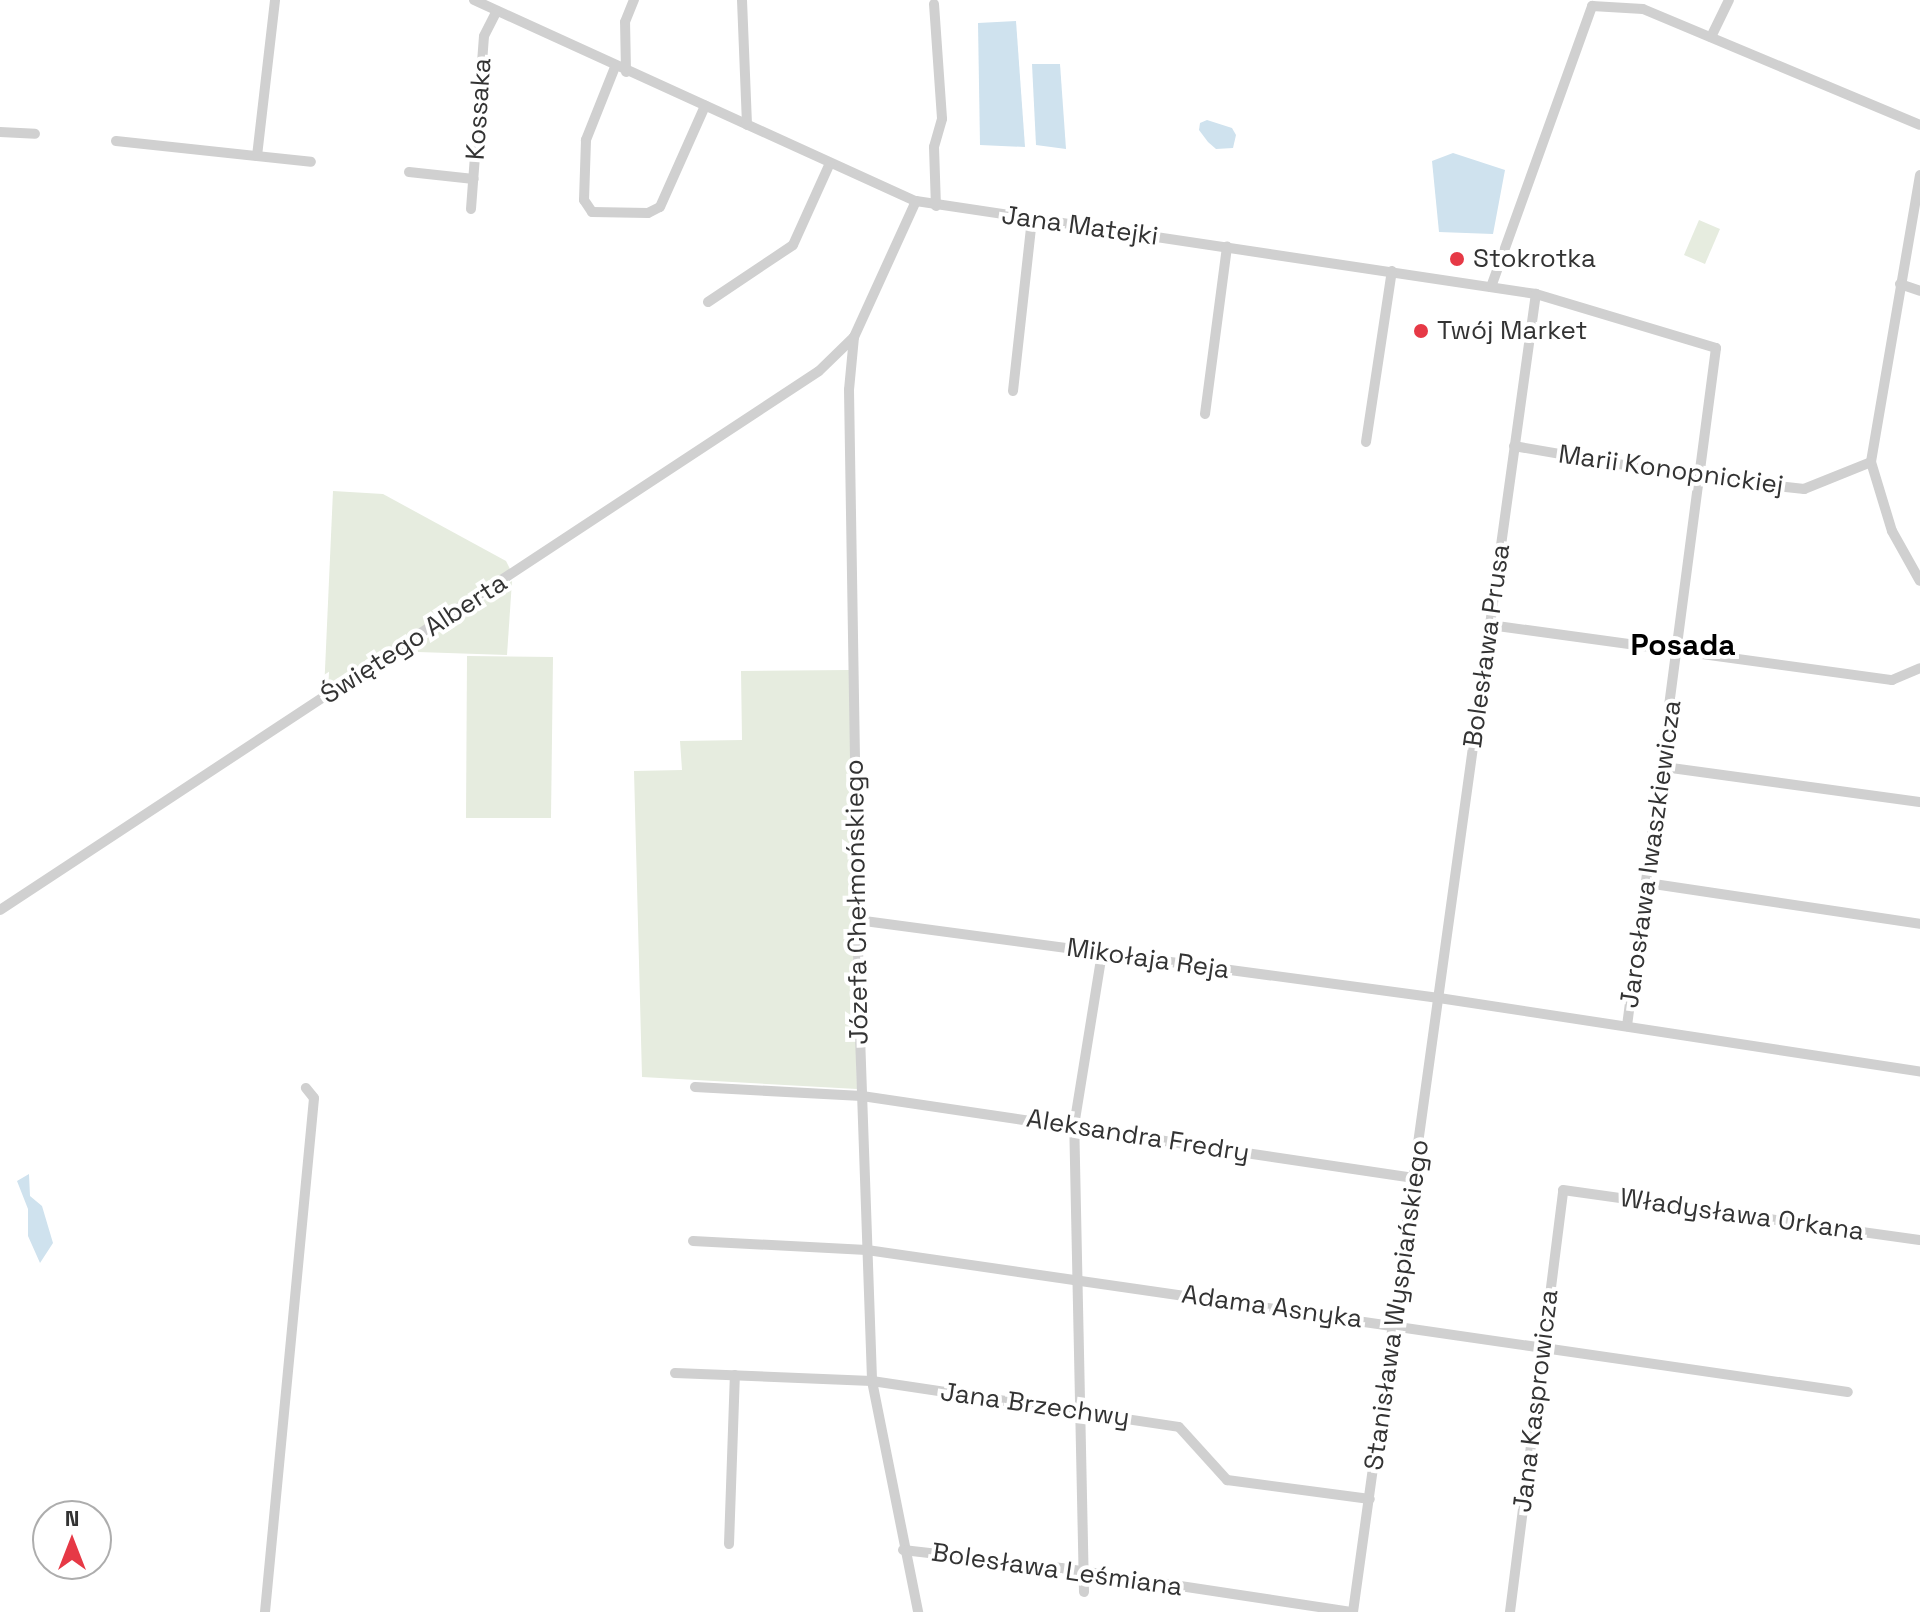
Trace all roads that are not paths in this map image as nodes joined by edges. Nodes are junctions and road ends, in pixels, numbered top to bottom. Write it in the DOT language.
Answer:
graph roads {
  1 [pos="275,0"];
  2 [pos="474,0"];
  3 [pos="634,0"];
  4 [pos="742,0"];
  5 [pos="1729,0"];
  6 [pos="934,4"];
  7 [pos="497,11"];
  8 [pos="1711,37"];
  9 [pos="620,69"];
  10 [pos="705,106"];
  11 [pos="747,125"];
  12 [pos="1920,125"];
  13 [pos="0,132"];
  14 [pos="35,134"];
  15 [pos="116,141"];
  16 [pos="257,156"];
  17 [pos="311,162"];
  18 [pos="830,163"];
  19 [pos="409,172"];
  20 [pos="1920,175"];
  21 [pos="474,179"];
  22 [pos="1919,192"];
  23 [pos="916,201"];
  24 [pos="936,206"];
  25 [pos="471,209"];
  26 [pos="1032,220"];
  27 [pos="1227,246"];
  28 [pos="1392,271"];
  29 [pos="1900,284"];
  30 [pos="1491,287"];
  31 [pos="1920,291"];
  32 [pos="1536,294"];
  33 [pos="708,302"];
  34 [pos="854,337"];
  35 [pos="1718,350"];
  36 [pos="827,365"];
  37 [pos="850,376"];
  38 [pos="1013,391"];
  39 [pos="1205,414"];
  40 [pos="1366,442"];
  41 [pos="1514,446"];
  42 [pos="1871,462"];
  43 [pos="1703,477"];
  44 [pos="1920,581"];
  45 [pos="1490,625"];
  46 [pos="1679,652"];
  47 [pos="1920,668"];
  48 [pos="1664,767"];
  49 [pos="1920,802"];
  50 [pos="1647,883"];
  51 [pos="0,910"];
  52 [pos="857,920"];
  53 [pos="1920,924"];
  54 [pos="1102,953"];
  55 [pos="1439,998"];
  56 [pos="1627,1026"];
  57 [pos="1920,1072"];
  58 [pos="695,1087"];
  59 [pos="306,1088"];
  60 [pos="862,1096"];
  61 [pos="1074,1126"];
  62 [pos="1414,1178"];
  63 [pos="1563,1190"];
  64 [pos="1920,1240"];
  65 [pos="693,1241"];
  66 [pos="867,1250"];
  67 [pos="1075,1279"];
  68 [pos="1395,1325"];
  69 [pos="1543,1346"];
  70 [pos="675,1373"];
  71 [pos="735,1375"];
  72 [pos="872,1381"];
  73 [pos="1848,1392"];
  74 [pos="1079,1412"];
  75 [pos="1370,1499"];
  76 [pos="729,1544"];
  77 [pos="903,1550"];
  78 [pos="1084,1573"];
  79 [pos="1084,1592"];
  80 [pos="265,1612"];
  81 [pos="918,1612"];
  82 [pos="1353,1612"];
  83 [pos="1510,1612"];
  1 -- 16 [label="street"];
  2 -- 7 [label="street, Jana Matejki"];
  3 -- 9 [label="street"];
  4 -- 11 [label="street"];
  5 -- 8 [label="street"];
  6 -- 24 [label="street"];
  7 -- 9 [label="street, Jana Matejki"];
  7 -- 21 [label="street, Kossaka"];
  8 -- 12 [label="street"];
  8 -- 30 [label="street"];
  9 -- 10 [label="street, Jana Matejki"];
  9 -- 10 [label="street"];
  10 -- 11 [label="street, Jana Matejki"];
  11 -- 18 [label="street, Jana Matejki"];
  13 -- 14 [label="street"];
  15 -- 16 [label="street"];
  16 -- 17 [label="street"];
  18 -- 23 [label="street, Jana Matejki"];
  18 -- 33 [label="street"];
  19 -- 21 [label="street"];
  20 -- 22 [label="street"];
  21 -- 25 [label="street, Kossaka"];
  22 -- 29 [label="street"];
  23 -- 24 [label="street, Jana Matejki"];
  23 -- 34 [label="street, Józefa Chełmońskiego"];
  24 -- 26 [label="street, Jana Matejki"];
  26 -- 27 [label="street, Jana Matejki"];
  26 -- 38 [label="street"];
  27 -- 28 [label="street, Jana Matejki"];
  27 -- 39 [label="street"];
  28 -- 30 [label="street, Jana Matejki"];
  28 -- 40 [label="street"];
  29 -- 31 [label="street"];
  29 -- 42 [label="street"];
  30 -- 32 [label="street, Jana Matejki"];
  32 -- 35 [label="street, Jana Matejki"];
  32 -- 41 [label="street, Bolesława Prusa"];
  34 -- 36 [label="street, Świętego Alberta"];
  34 -- 37 [label="street, Józefa Chełmońskiego"];
  35 -- 43 [label="street, Jarosława Iwaszkiewicza"];
  36 -- 37 [label="street"];
  36 -- 51 [label="street, Świętego Alberta"];
  37 -- 52 [label="street, Józefa Chełmońskiego"];
  41 -- 43 [label="street, Marii Konopnickiej"];
  41 -- 45 [label="street, Bolesława Prusa"];
  42 -- 43 [label="street, Marii Konopnickiej"];
  42 -- 44 [label="street"];
  43 -- 46 [label="street, Jarosława Iwaszkiewicza"];
  45 -- 46 [label="street"];
  45 -- 55 [label="street, Bolesława Prusa"];
  46 -- 47 [label="street"];
  46 -- 48 [label="street, Jarosława Iwaszkiewicza"];
  48 -- 49 [label="street"];
  48 -- 50 [label="street, Jarosława Iwaszkiewicza"];
  50 -- 53 [label="street"];
  50 -- 56 [label="street, Jarosława Iwaszkiewicza"];
  52 -- 54 [label="street, Mikołaja Reja"];
  52 -- 60 [label="street, Józefa Chełmońskiego"];
  54 -- 55 [label="street, Mikołaja Reja"];
  54 -- 61 [label="street"];
  55 -- 56 [label="street, Mikołaja Reja"];
  55 -- 62 [label="street, Stanisława Wyspiańskiego"];
  56 -- 57 [label="street, Mikołaja Reja"];
  58 -- 60 [label="street, Aleksandra Fredry"];
  59 -- 80 [label="street"];
  60 -- 61 [label="street, Aleksandra Fredry"];
  60 -- 66 [label="street, Józefa Chełmońskiego"];
  61 -- 62 [label="street, Aleksandra Fredry"];
  61 -- 67 [label="street"];
  62 -- 68 [label="street, Stanisława Wyspiańskiego"];
  63 -- 64 [label="street, Władysława Orkana"];
  63 -- 69 [label="street, Jana Kasprowicza"];
  65 -- 66 [label="street, Adama Asnyka"];
  66 -- 67 [label="street, Adama Asnyka"];
  66 -- 72 [label="street, Józefa Chełmońskiego"];
  67 -- 68 [label="street, Adama Asnyka"];
  67 -- 74 [label="street"];
  68 -- 69 [label="street, Adama Asnyka"];
  68 -- 75 [label="street, Stanisława Wyspiańskiego"];
  69 -- 73 [label="street, Adama Asnyka"];
  69 -- 83 [label="street, Jana Kasprowicza"];
  70 -- 71 [label="street, Jana Brzechwy"];
  71 -- 72 [label="street, Jana Brzechwy"];
  71 -- 76 [label="street"];
  72 -- 74 [label="street, Jana Brzechwy"];
  72 -- 77 [label="street, Józefa Chełmońskiego"];
  74 -- 75 [label="street, Jana Brzechwy"];
  74 -- 78 [label="street"];
  75 -- 82 [label="street, Stanisława Wyspiańskiego"];
  77 -- 78 [label="street, Bolesława Leśmiana"];
  77 -- 81 [label="street, Józefa Chełmońskiego"];
  78 -- 79 [label="street"];
  78 -- 82 [label="street, Bolesława Leśmiana"];
}
